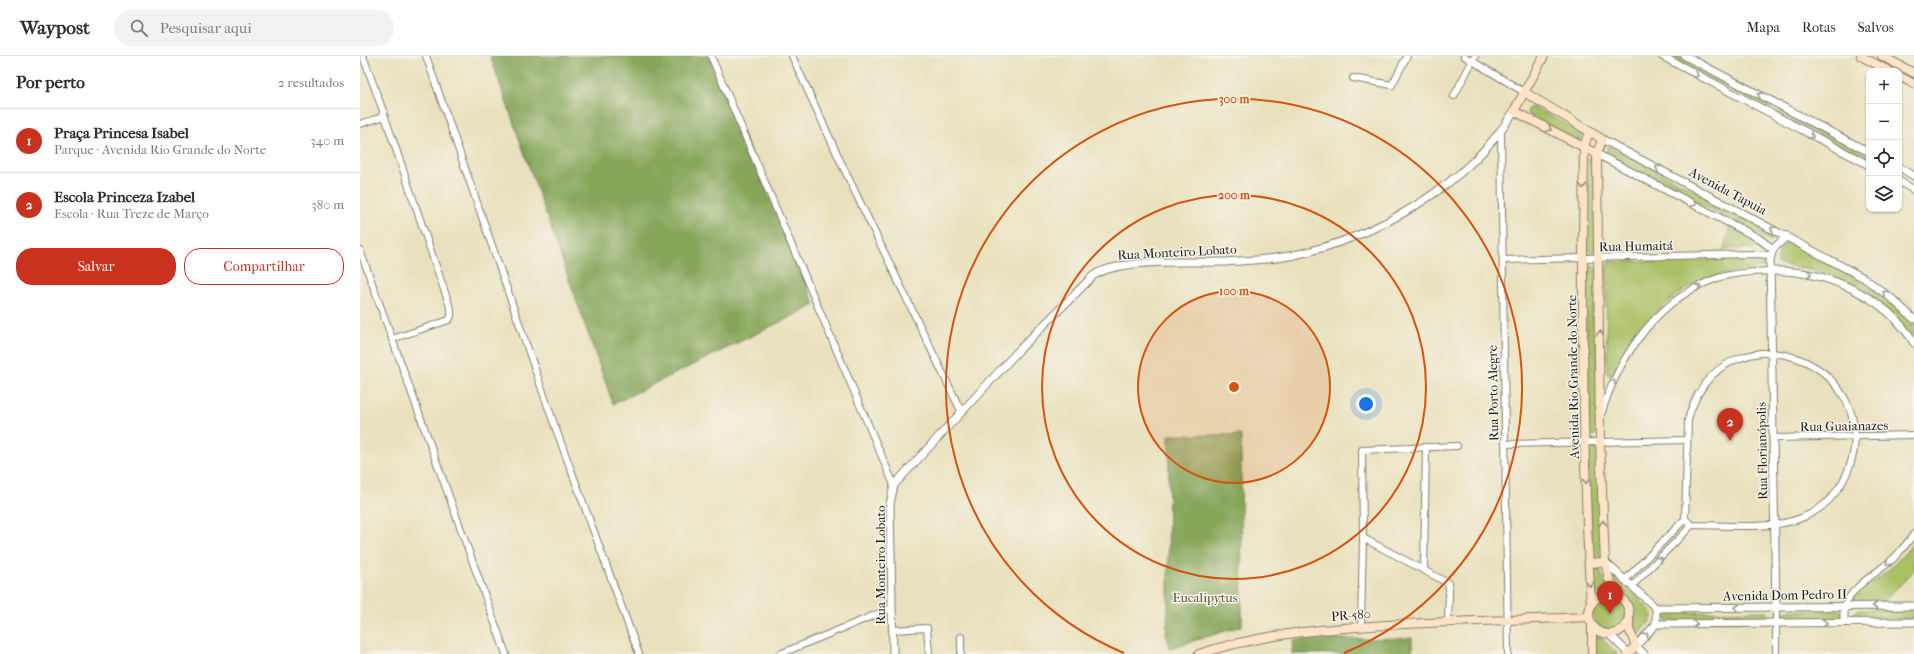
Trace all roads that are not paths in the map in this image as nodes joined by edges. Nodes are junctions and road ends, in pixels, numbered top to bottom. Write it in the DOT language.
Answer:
graph roads {
  1 [pos="363,56"];
  2 [pos="426,56"];
  3 [pos="711,56"];
  4 [pos="792,56"];
  5 [pos="1407,56"];
  6 [pos="1464,56"];
  7 [pos="1544,56"];
  8 [pos="1662,56"];
  9 [pos="1685,56"];
  10 [pos="1861,56"];
  11 [pos="1882,56"];
  12 [pos="1474,59"];
  13 [pos="1883,68"];
  14 [pos="1914,73"];
  15 [pos="1353,78"];
  16 [pos="1902,78"];
  17 [pos="1914,84"];
  18 [pos="1524,92"];
  19 [pos="1454,96"];
  20 [pos="1777,105"];
  21 [pos="383,111"];
  22 [pos="1514,111"];
  23 [pos="1771,115"];
  24 [pos="360,124"];
  25 [pos="1589,131"];
  26 [pos="1501,132"];
  27 [pos="1602,139"];
  28 [pos="1584,147"];
  29 [pos="1866,150"];
  30 [pos="1597,154"];
  31 [pos="1866,164"];
  32 [pos="1902,169"];
  33 [pos="1914,176"];
  34 [pos="1902,183"];
  35 [pos="1914,190"];
  36 [pos="1787,236"];
  37 [pos="360,250"];
  38 [pos="1772,252"];
  39 [pos="1599,257"];
  40 [pos="1582,258"];
  41 [pos="1503,260"];
  42 [pos="1770,271"];
  43 [pos="1914,319"];
  44 [pos="392,339"];
  45 [pos="1914,343"];
  46 [pos="1772,353"];
  47 [pos="961,411"];
  48 [pos="1600,418"];
  49 [pos="1914,435"];
  50 [pos="1774,438"];
  51 [pos="1856,438"];
  52 [pos="1687,440"];
  53 [pos="1585,442"];
  54 [pos="1600,442"];
  55 [pos="1505,444"];
  56 [pos="1458,446"];
  57 [pos="1426,447"];
  58 [pos="894,485"];
  59 [pos="1685,519"];
  60 [pos="1692,525"];
  61 [pos="1774,525"];
  62 [pos="1914,534"];
  63 [pos="1363,538"];
  64 [pos="1605,562"];
  65 [pos="1589,563"];
  66 [pos="1424,570"];
  67 [pos="1625,580"];
  68 [pos="1632,586"];
  69 [pos="1621,598"];
  70 [pos="1591,606"];
  71 [pos="1914,606"];
  72 [pos="1844,607"];
  73 [pos="892,608"];
  74 [pos="1656,608"];
  75 [pos="1776,608"];
  76 [pos="1589,617"];
  77 [pos="1629,617"];
  78 [pos="1508,620"];
  79 [pos="1448,621"];
  80 [pos="1844,622"];
  81 [pos="1914,622"];
  82 [pos="1656,624"];
  83 [pos="1776,624"];
  84 [pos="1592,625"];
  85 [pos="1361,626"];
  86 [pos="892,630"];
  87 [pos="1609,634"];
  88 [pos="961,637"];
  89 [pos="1636,646"];
  90 [pos="506,654"];
  91 [pos="639,654"];
  92 [pos="780,654"];
  93 [pos="893,654"];
  94 [pos="929,654"];
  95 [pos="961,654"];
  96 [pos="1199,654"];
  97 [pos="1508,654"];
  98 [pos="1592,654"];
  99 [pos="1628,654"];
  100 [pos="1644,654"];
  101 [pos="1776,654"];
  1 -- 21 [label="street"];
  2 -- 91 [label="street"];
  3 -- 58 [label="street"];
  4 -- 47 [label="street"];
  5 -- 15 [label="street"];
  6 -- 12 [label="street"];
  7 -- 18 [label="main road, Rua Monteiro Lobato"];
  8 -- 23 [label="street, one-way"];
  20 -- 9 [label="street, one-way"];
  10 -- 13 [label="main road"];
  11 -- 14 [label="main road"];
  12 -- 18 [label="street"];
  12 -- 19 [label="street"];
  16 -- 17 [label="main road"];
  18 -- 22 [label="main road, Rua Monteiro Lobato"];
  18 -- 25 [label="main road, Avenida Tapuia"];
  20 -- 23 [label="street"];
  20 -- 29 [label="street"];
  21 -- 24 [label="street"];
  21 -- 44 [label="street"];
  22 -- 26 [label="street, Rua Monteiro Lobato"];
  22 -- 28 [label="main road, Avenida Tapuia, one-way"];
  23 -- 31 [label="street, one-way"];
  25 -- 27 [label="main road, Avenida Tapuia"];
  25 -- 28 [label="main road, Avenida Rio Grande do Norte"];
  26 -- 41 [label="street, Rua Porto Alegre"];
  26 -- 47 [label="street, Rua Monteiro Lobato"];
  27 -- 30 [label="main road, Avenida Rio Grande do Norte"];
  36 -- 27 [label="street, Avenida Tapuia, one-way"];
  28 -- 30 [label="main road, Avenida Tapuia"];
  28 -- 40 [label="main road, Avenida Rio Grande do Norte, one-way"];
  30 -- 38 [label="street, Avenida Tapuia, one-way"];
  30 -- 39 [label="main road, Avenida Rio Grande do Norte"];
  32 -- 33 [label="street"];
  34 -- 35 [label="street"];
  36 -- 38 [label="street"];
  43 -- 36 [label="street, Avenida Tapuia, one-way"];
  37 -- 44 [label="street"];
  38 -- 39 [label="street, Rua Humaitá"];
  38 -- 42 [label="street, Rua Florianópolis"];
  39 -- 40 [label="street, Rua Humaitá"];
  48 -- 39 [label="main road, Avenida Rio Grande do Norte, one-way"];
  40 -- 41 [label="street, Rua Humaitá"];
  40 -- 53 [label="main road, Avenida Rio Grande do Norte"];
  41 -- 55 [label="street, Rua Porto Alegre"];
  42 -- 45 [label="street, one-way"];
  42 -- 46 [label="street, Rua Florianópolis"];
  48 -- 42 [label="street, one-way"];
  44 -- 90 [label="street"];
  46 -- 50 [label="street, Rua Florianópolis"];
  46 -- 51 [label="street"];
  46 -- 52 [label="street"];
  47 -- 58 [label="street, Rua Monteiro Lobato"];
  48 -- 54 [label="main road, Avenida Rio Grande do Norte"];
  49 -- 51 [label="street, Rua Guaianazes"];
  50 -- 51 [label="street, Rua Guaianazes"];
  50 -- 61 [label="street, Rua Florianópolis"];
  51 -- 61 [label="street"];
  52 -- 54 [label="street"];
  52 -- 59 [label="street"];
  53 -- 54 [label="street"];
  53 -- 55 [label="street"];
  53 -- 65 [label="main road, Avenida Rio Grande do Norte, one-way"];
  64 -- 54 [label="main road, Avenida Rio Grande do Norte, one-way"];
  55 -- 78 [label="street, Rua Porto Alegre"];
  56 -- 57 [label="street"];
  57 -- 63 [label="street"];
  57 -- 66 [label="street"];
  58 -- 73 [label="street, Rua Monteiro Lobato"];
  59 -- 60 [label="street"];
  59 -- 67 [label="street"];
  60 -- 61 [label="street"];
  68 -- 60 [label="street, one-way"];
  61 -- 75 [label="street, Rua Florianópolis"];
  62 -- 72 [label="street, one-way"];
  63 -- 66 [label="street"];
  63 -- 85 [label="street"];
  64 -- 65 [label="main road"];
  64 -- 67 [label="street"];
  64 -- 69 [label="main road, Avenida Rio Grande do Norte"];
  65 -- 70 [label="main road, Avenida Rio Grande do Norte, one-way"];
  66 -- 79 [label="street"];
  67 -- 68 [label="street"];
  68 -- 74 [label="street"];
  69 -- 70 [label="main road"];
  69 -- 77 [label="main road"];
  70 -- 76 [label="main road"];
  71 -- 72 [label="street, Avenida Dom Pedro II, one-way"];
  72 -- 75 [label="street, Avenida Dom Pedro II"];
  72 -- 80 [label="street"];
  73 -- 86 [label="street, Rua Monteiro Lobato"];
  73 -- 92 [label="street"];
  75 -- 74 [label="street, Avenida Dom Pedro II, one-way"];
  74 -- 82 [label="street"];
  75 -- 83 [label="street, Rua Florianópolis"];
  76 -- 78 [label="main road, PR-580"];
  76 -- 84 [label="main road"];
  77 -- 87 [label="main road"];
  77 -- 89 [label="main road"];
  78 -- 79 [label="main road, PR-580 / PR-580"];
  78 -- 97 [label="street, Rua Porto Alegre"];
  79 -- 85 [label="main road, PR-580 / PR-580"];
  80 -- 81 [label="street"];
  83 -- 80 [label="street, one-way"];
  82 -- 83 [label="street, one-way"];
  89 -- 82 [label="street, one-way"];
  83 -- 101 [label="street, Rua Florianópolis"];
  84 -- 87 [label="main road"];
  84 -- 98 [label="main road"];
  85 -- 96 [label="main road, PR-580 / PR-580"];
  86 -- 93 [label="street, Rua Monteiro Lobato"];
  86 -- 94 [label="street"];
  87 -- 99 [label="street"];
  88 -- 95 [label="street"];
  89 -- 99 [label="main road"];
  89 -- 100 [label="street"];
}
